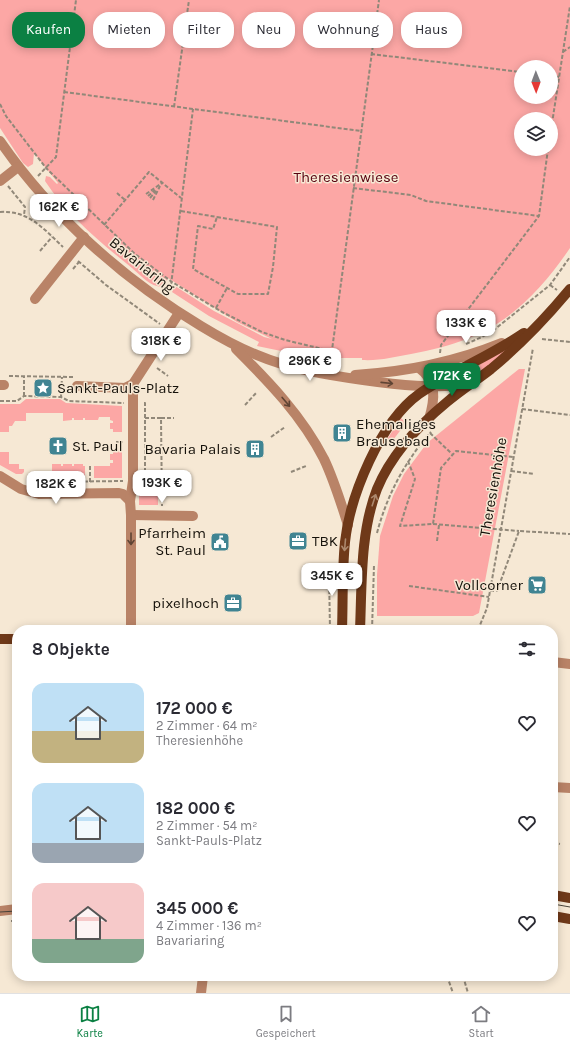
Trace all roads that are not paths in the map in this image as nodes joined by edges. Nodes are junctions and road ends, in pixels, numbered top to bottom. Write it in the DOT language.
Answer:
graph roads {
  1 [pos="0,141"];
  2 [pos="18,167"];
  3 [pos="1,180"];
  4 [pos="84,237"];
  5 [pos="570,289"];
  6 [pos="35,299"];
  7 [pos="179,313"];
  8 [pos="545,317"];
  9 [pos="518,337"];
  10 [pos="230,343"];
  11 [pos="419,368"];
  12 [pos="331,375"];
  13 [pos="77,381"];
  14 [pos="133,384"];
  15 [pos="471,384"];
  16 [pos="432,386"];
  17 [pos="429,418"];
  18 [pos="0,476"];
  19 [pos="130,500"];
  20 [pos="131,515"];
  21 [pos="193,516"];
  22 [pos="348,525"];
  23 [pos="131,625"];
  24 [pos="342,625"];
  25 [pos="360,625"];
  26 [pos="0,639"];
  27 [pos="12,639"];
  28 [pos="558,663"];
  29 [pos="570,664"];
  30 [pos="558,787"];
  31 [pos="570,788"];
  32 [pos="558,896"];
  33 [pos="570,898"];
  34 [pos="12,910"];
  35 [pos="0,911"];
  36 [pos="558,917"];
  37 [pos="570,919"];
  38 [pos="202,981"];
  39 [pos="201,993"];
  1 -- 2 [label="street, Bavariaring"];
  2 -- 3 [label="street"];
  2 -- 4 [label="street, Bavariaring"];
  4 -- 6 [label="street"];
  4 -- 7 [label="street, Bavariaring"];
  5 -- 8 [label="main road"];
  7 -- 10 [label="street, Bavariaring"];
  7 -- 14 [label="street"];
  8 -- 9 [label="main road"];
  8 -- 15 [label="main road"];
  9 -- 11 [label="street, Bavariaring"];
  9 -- 16 [label="main road"];
  10 -- 12 [label="street, Bavariaring"];
  10 -- 22 [label="street, Bavariaring, one-way"];
  11 -- 12 [label="street, Bavariaring"];
  11 -- 16 [label="street"];
  12 -- 16 [label="street, Bavariaring, one-way"];
  13 -- 14 [label="street"];
  14 -- 19 [label="street"];
  15 -- 16 [label="street"];
  15 -- 17 [label="main road"];
  16 -- 17 [label="street"];
  16 -- 22 [label="main road"];
  25 -- 17 [label="main road, one-way"];
  18 -- 19 [label="street"];
  19 -- 20 [label="street"];
  20 -- 21 [label="street"];
  20 -- 23 [label="street, one-way"];
  22 -- 24 [label="main road, Bavariaring, one-way"];
  26 -- 27 [label="main road"];
  28 -- 29 [label="street"];
  30 -- 31 [label="street"];
  32 -- 33 [label="main road"];
  34 -- 35 [label="street"];
  36 -- 37 [label="main road"];
  38 -- 39 [label="street"];
}
